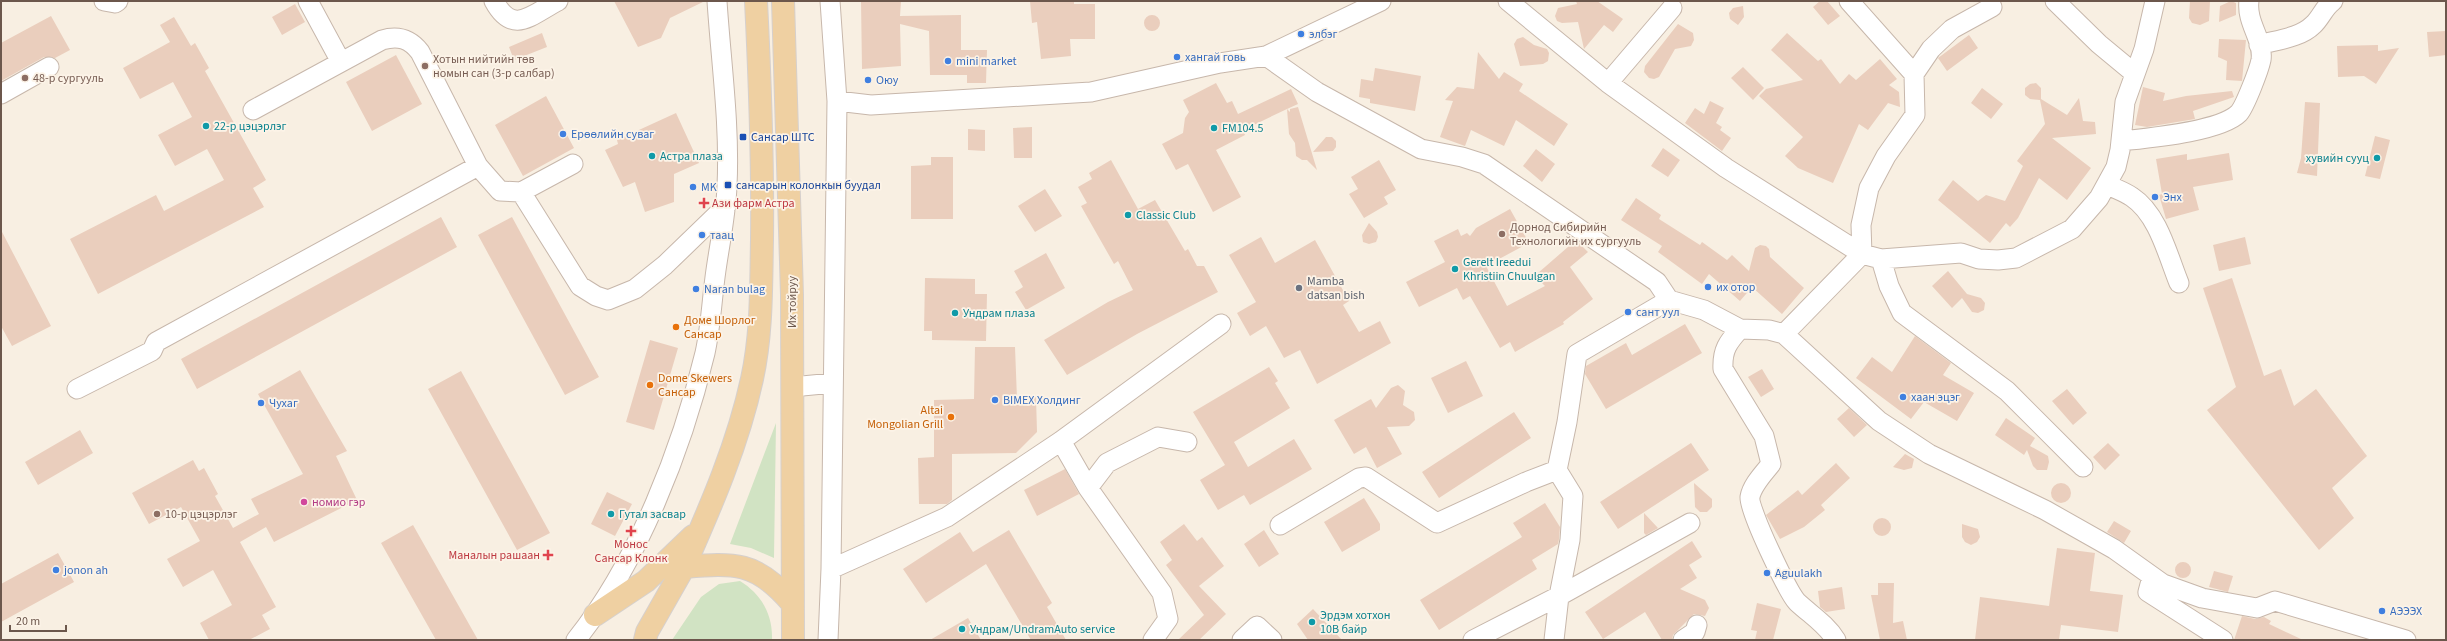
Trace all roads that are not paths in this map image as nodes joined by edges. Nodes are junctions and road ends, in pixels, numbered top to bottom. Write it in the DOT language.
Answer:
graph roads {
  1 [pos="104,1"];
  2 [pos="118,1"];
  3 [pos="308,1"];
  4 [pos="494,1"];
  5 [pos="558,1"];
  6 [pos="717,1"];
  7 [pos="756,1"];
  8 [pos="783,1"];
  9 [pos="830,1"];
  10 [pos="1381,1"];
  11 [pos="1508,1"];
  12 [pos="1849,1"];
  13 [pos="2055,1"];
  14 [pos="2155,1"];
  15 [pos="2249,1"];
  16 [pos="2333,1"];
  17 [pos="1992,7"];
  18 [pos="1672,8"];
  19 [pos="2259,45"];
  20 [pos="1266,56"];
  21 [pos="341,62"];
  22 [pos="49,67"];
  23 [pos="2134,73"];
  24 [pos="1914,74"];
  25 [pos="1608,83"];
  26 [pos="1,94"];
  27 [pos="837,101"];
  28 [pos="252,110"];
  29 [pos="2121,142"];
  30 [pos="573,164"];
  31 [pos="478,166"];
  32 [pos="2108,184"];
  33 [pos="521,192"];
  34 [pos="726,206"];
  35 [pos="1862,254"];
  36 [pos="1881,259"];
  37 [pos="2179,283"];
  38 [pos="1669,300"];
  39 [pos="1221,324"];
  40 [pos="1740,329"];
  41 [pos="1784,334"];
  42 [pos="833,383"];
  43 [pos="792,386"];
  44 [pos="78,389"];
  45 [pos="1061,441"];
  46 [pos="1187,442"];
  47 [pos="2083,468"];
  48 [pos="1557,470"];
  49 [pos="1088,488"];
  50 [pos="1690,523"];
  51 [pos="1280,525"];
  52 [pos="701,528"];
  53 [pos="684,566"];
  54 [pos="831,569"];
  55 [pos="2152,577"];
  56 [pos="1559,596"];
  57 [pos="791,602"];
  58 [pos="596,615"];
  59 [pos="1697,625"];
  60 [pos="644,637"];
  61 [pos="576,640"];
  62 [pos="793,640"];
  63 [pos="828,640"];
  64 [pos="1154,640"];
  65 [pos="1242,640"];
  66 [pos="1272,640"];
  67 [pos="1473,640"];
  68 [pos="1554,640"];
  69 [pos="1683,640"];
  70 [pos="1836,640"];
  71 [pos="2223,640"];
  72 [pos="2406,640"];
  1 -- 2 [label="street"];
  3 -- 21 [label="street"];
  4 -- 5 [label="street"];
  6 -- 34 [label="street"];
  7 -- 52 [label="main road"];
  8 -- 43 [label="main road, Их тойруу"];
  9 -- 27 [label="street"];
  10 -- 20 [label="street"];
  11 -- 25 [label="street"];
  12 -- 24 [label="street"];
  13 -- 23 [label="street"];
  14 -- 23 [label="street"];
  15 -- 19 [label="street"];
  16 -- 19 [label="street"];
  17 -- 24 [label="street"];
  18 -- 25 [label="street"];
  19 -- 29 [label="street"];
  20 -- 27 [label="street"];
  20 -- 38 [label="street"];
  21 -- 28 [label="street"];
  21 -- 31 [label="street"];
  22 -- 26 [label="street"];
  23 -- 29 [label="street"];
  24 -- 35 [label="street"];
  25 -- 35 [label="street"];
  27 -- 42 [label="street"];
  29 -- 32 [label="street"];
  30 -- 33 [label="street"];
  31 -- 33 [label="street"];
  31 -- 44 [label="street"];
  32 -- 36 [label="street"];
  32 -- 37 [label="street"];
  33 -- 34 [label="street"];
  34 -- 58 [label="street"];
  35 -- 36 [label="street"];
  35 -- 41 [label="street"];
  36 -- 47 [label="street"];
  38 -- 40 [label="street"];
  38 -- 48 [label="street"];
  39 -- 45 [label="street"];
  40 -- 41 [label="street"];
  40 -- 70 [label="street"];
  41 -- 55 [label="street"];
  42 -- 43 [label="street"];
  42 -- 54 [label="street"];
  43 -- 57 [label="main road, Их тойруу"];
  45 -- 49 [label="street"];
  45 -- 54 [label="street"];
  46 -- 49 [label="street"];
  48 -- 51 [label="street"];
  48 -- 56 [label="street"];
  49 -- 64 [label="street"];
  50 -- 56 [label="street"];
  52 -- 53 [label="main road"];
  52 -- 58 [label="main road"];
  53 -- 57 [label="main road"];
  53 -- 60 [label="main road"];
  54 -- 63 [label="street"];
  55 -- 71 [label="street"];
  55 -- 72 [label="street"];
  56 -- 67 [label="street"];
  56 -- 68 [label="street"];
  57 -- 62 [label="main road, Их тойруу"];
  58 -- 61 [label="street"];
  59 -- 69 [label="street"];
  65 -- 66 [label="street"];
}
